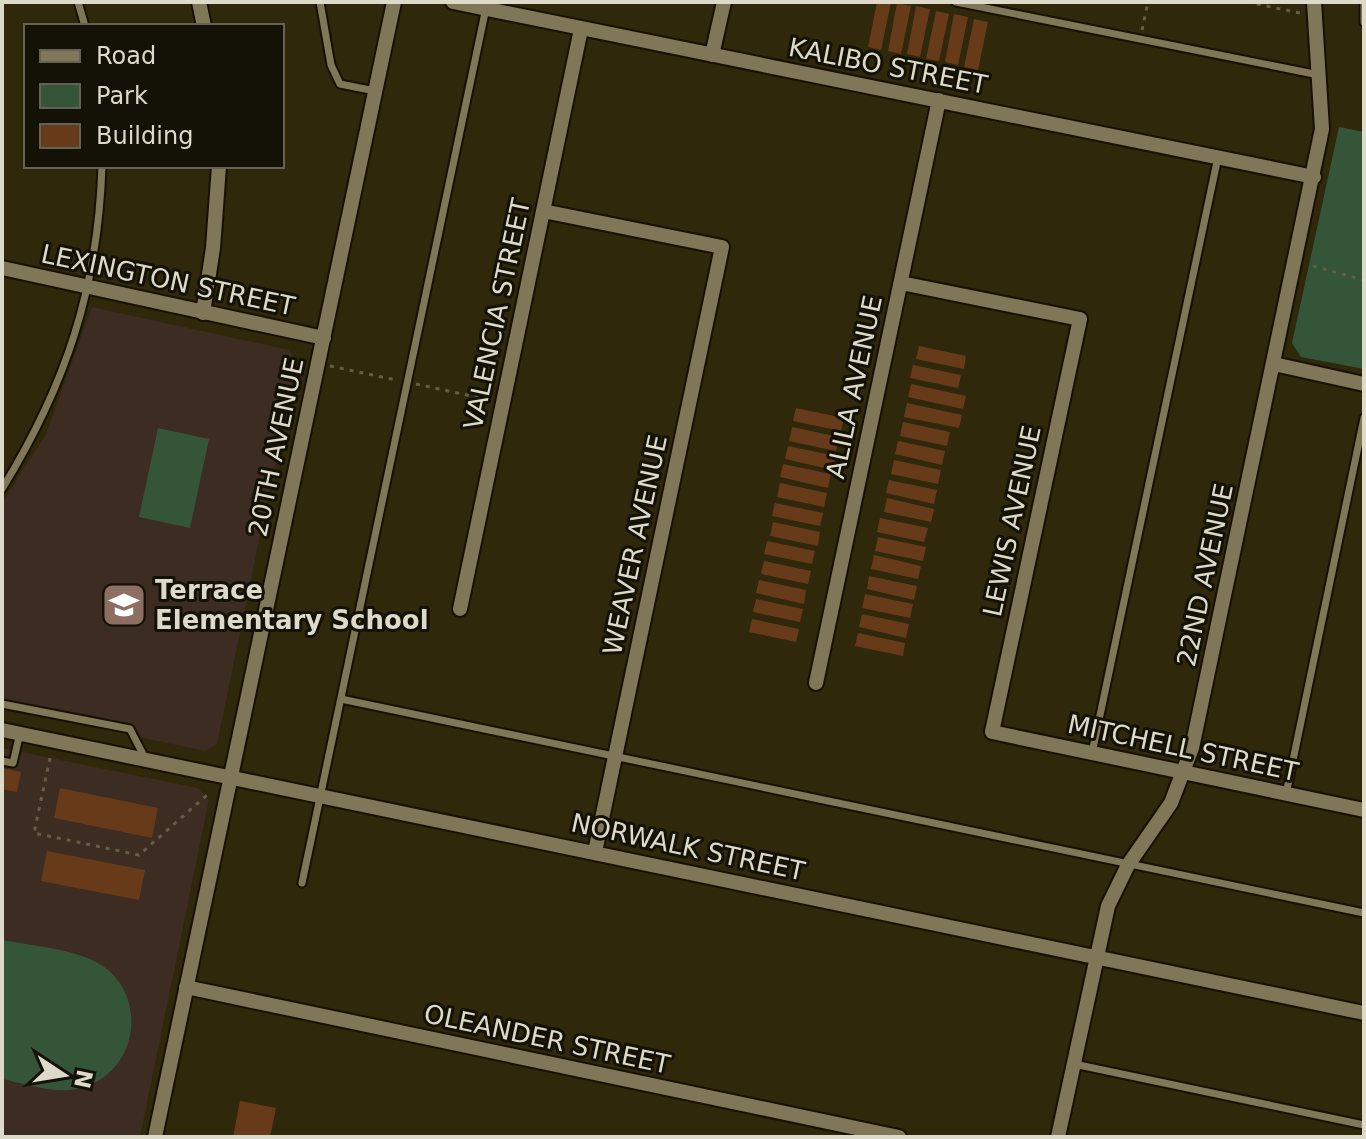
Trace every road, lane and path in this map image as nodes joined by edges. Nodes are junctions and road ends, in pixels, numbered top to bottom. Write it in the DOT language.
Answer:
graph roads {
  1 [pos="78,2"];
  2 [pos="199,2"];
  3 [pos="320,2"];
  4 [pos="394,2"];
  5 [pos="453,2"];
  6 [pos="724,2"];
  7 [pos="956,2"];
  8 [pos="1148,2"];
  9 [pos="1247,2"];
  10 [pos="1314,2"];
  11 [pos="1364,2"];
  12 [pos="487,5"];
  13 [pos="1300,13"];
  14 [pos="1364,22"];
  15 [pos="84,24"];
  16 [pos="204,24"];
  17 [pos="581,29"];
  18 [pos="1140,39"];
  19 [pos="712,55"];
  20 [pos="1320,75"];
  21 [pos="375,91"];
  22 [pos="939,100"];
  23 [pos="1218,157"];
  24 [pos="102,168"];
  25 [pos="219,168"];
  26 [pos="1314,177"];
  27 [pos="543,211"];
  28 [pos="1313,266"];
  29 [pos="2,268"];
  30 [pos="1364,280"];
  31 [pos="901,283"];
  32 [pos="89,287"];
  33 [pos="203,313"];
  34 [pos="324,338"];
  35 [pos="1274,364"];
  36 [pos="1364,384"];
  37 [pos="1364,418"];
  38 [pos="2,489"];
  39 [pos="460,609"];
  40 [pos="816,683"];
  41 [pos="341,699"];
  42 [pos="2,704"];
  43 [pos="2,730"];
  44 [pos="992,732"];
  45 [pos="20,733"];
  46 [pos="1092,753"];
  47 [pos="615,756"];
  48 [pos="50,758"];
  49 [pos="146,760"];
  50 [pos="2,761"];
  51 [pos="1185,773"];
  52 [pos="231,779"];
  53 [pos="321,794"];
  54 [pos="1286,794"];
  55 [pos="207,795"];
  56 [pos="1364,810"];
  57 [pos="595,852"];
  58 [pos="1128,865"];
  59 [pos="302,883"];
  60 [pos="1364,913"];
  61 [pos="1097,957"];
  62 [pos="186,987"];
  63 [pos="1364,1013"];
  64 [pos="1074,1064"];
  65 [pos="1364,1125"];
  66 [pos="155,1137"];
  67 [pos="899,1137"];
  68 [pos="1058,1137"];
  1 -- 15 [label="lane"];
  2 -- 16 [label="street"];
  3 -- 21 [label="lane"];
  4 -- 21 [label="street, 20TH AVENUE"];
  5 -- 12 [label="street, KALIBO STREET"];
  6 -- 19 [label="street"];
  7 -- 18 [label="lane"];
  8 -- 18 [label="path"];
  9 -- 13 [label="path"];
  10 -- 20 [label="street, 22ND AVENUE"];
  11 -- 14 [label="lane"];
  12 -- 17 [label="street, KALIBO STREET"];
  12 -- 41 [label="lane"];
  17 -- 19 [label="street, KALIBO STREET"];
  17 -- 27 [label="street, VALENCIA STREET"];
  18 -- 20 [label="lane"];
  19 -- 22 [label="street, KALIBO STREET"];
  20 -- 26 [label="street, 22ND AVENUE"];
  21 -- 34 [label="street, 20TH AVENUE"];
  22 -- 23 [label="street, KALIBO STREET"];
  22 -- 31 [label="street, ALILA AVENUE"];
  23 -- 26 [label="street, KALIBO STREET"];
  23 -- 46 [label="lane"];
  24 -- 32 [label="lane"];
  25 -- 33 [label="street"];
  26 -- 35 [label="street, 22ND AVENUE"];
  27 -- 39 [label="street, VALENCIA STREET"];
  27 -- 47 [label="street, WEAVER AVENUE"];
  28 -- 30 [label="path"];
  29 -- 32 [label="street, LEXINGTON STREET"];
  31 -- 40 [label="street, ALILA AVENUE"];
  31 -- 44 [label="street, LEWIS AVENUE"];
  32 -- 33 [label="street, LEXINGTON STREET"];
  32 -- 38 [label="lane"];
  33 -- 34 [label="street, LEXINGTON STREET"];
  34 -- 52 [label="street, 20TH AVENUE"];
  35 -- 36 [label="street"];
  35 -- 51 [label="street, 22ND AVENUE"];
  37 -- 54 [label="lane"];
  41 -- 47 [label="lane"];
  41 -- 53 [label="lane"];
  42 -- 49 [label="lane"];
  43 -- 45 [label="street, NORWALK STREET"];
  44 -- 46 [label="street, MITCHELL STREET"];
  45 -- 49 [label="street, NORWALK STREET"];
  45 -- 50 [label="lane"];
  46 -- 51 [label="street, MITCHELL STREET"];
  47 -- 57 [label="street, WEAVER AVENUE"];
  47 -- 58 [label="lane"];
  48 -- 55 [label="path"];
  49 -- 52 [label="street, NORWALK STREET"];
  51 -- 54 [label="street, MITCHELL STREET"];
  51 -- 58 [label="street, 22ND AVENUE"];
  52 -- 53 [label="street, NORWALK STREET"];
  52 -- 62 [label="street, 20TH AVENUE"];
  53 -- 57 [label="street, NORWALK STREET"];
  53 -- 59 [label="lane"];
  54 -- 56 [label="street, MITCHELL STREET"];
  57 -- 61 [label="street, NORWALK STREET"];
  58 -- 60 [label="lane"];
  58 -- 61 [label="street, 22ND AVENUE"];
  61 -- 63 [label="street, NORWALK STREET"];
  61 -- 64 [label="street, 22ND AVENUE"];
  62 -- 66 [label="street, 20TH AVENUE"];
  62 -- 67 [label="street, OLEANDER STREET"];
  64 -- 65 [label="lane"];
  64 -- 68 [label="street, 22ND AVENUE"];
}
